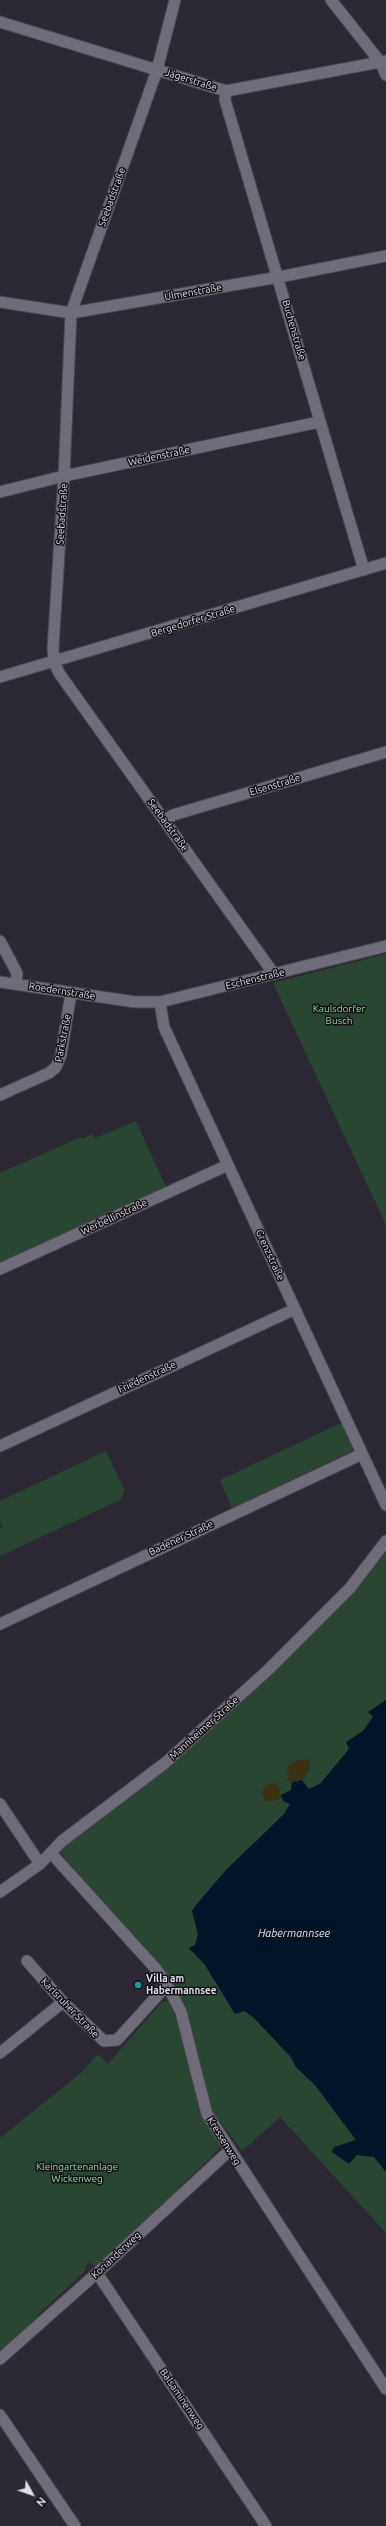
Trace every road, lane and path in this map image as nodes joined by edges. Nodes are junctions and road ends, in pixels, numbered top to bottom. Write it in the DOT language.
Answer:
graph roads {
  1 [pos="175,0"];
  2 [pos="331,0"];
  3 [pos="0,22"];
  4 [pos="384,62"];
  5 [pos="157,70"];
  6 [pos="386,75"];
  7 [pos="226,91"];
  8 [pos="386,256"];
  9 [pos="279,277"];
  10 [pos="0,302"];
  11 [pos="71,313"];
  12 [pos="319,422"];
  13 [pos="64,476"];
  14 [pos="0,492"];
  15 [pos="386,563"];
  16 [pos="364,570"];
  17 [pos="54,662"];
  18 [pos="0,678"];
  19 [pos="386,752"];
  20 [pos="165,821"];
  21 [pos="0,941"];
  22 [pos="386,946"];
  23 [pos="274,974"];
  24 [pos="0,982"];
  25 [pos="16,984"];
  26 [pos="71,993"];
  27 [pos="124,1001"];
  28 [pos="160,1002"];
  29 [pos="0,1096"];
  30 [pos="228,1165"];
  31 [pos="0,1269"];
  32 [pos="295,1309"];
  33 [pos="0,1446"];
  34 [pos="362,1454"];
  35 [pos="386,1505"];
  36 [pos="386,1541"];
  37 [pos="0,1624"];
  38 [pos="0,1804"];
  39 [pos="51,1853"];
  40 [pos="40,1864"];
  41 [pos="0,1892"];
  42 [pos="27,1961"];
  43 [pos="167,1985"];
  44 [pos="63,2002"];
  45 [pos="0,2053"];
  46 [pos="230,2150"];
  47 [pos="97,2273"];
  48 [pos="0,2359"];
  49 [pos="386,2389"];
  50 [pos="0,2415"];
  51 [pos="75,2526"];
  52 [pos="266,2526"];
  1 -- 5 [label="street, Seebadstraße"];
  2 -- 4 [label="street"];
  3 -- 5 [label="street, Jägerstraße"];
  4 -- 6 [label="street"];
  4 -- 7 [label="street, Jägerstraße"];
  5 -- 7 [label="street, Jägerstraße"];
  5 -- 11 [label="street, Seebadstraße"];
  7 -- 9 [label="street, Buchenstraße"];
  8 -- 9 [label="street, Ulmenstraße"];
  9 -- 11 [label="street, Ulmenstraße"];
  9 -- 12 [label="street, Buchenstraße"];
  10 -- 11 [label="street, Ulmenstraße"];
  11 -- 13 [label="street, Seebadstraße"];
  12 -- 13 [label="street, Weidenstraße"];
  12 -- 16 [label="street, Buchenstraße"];
  13 -- 14 [label="street, Weidenstraße"];
  13 -- 17 [label="street, Seebadstraße"];
  15 -- 16 [label="street, Bergedorfer Straße"];
  16 -- 17 [label="street, Bergedorfer Straße"];
  17 -- 18 [label="street, Bergedorfer Straße"];
  17 -- 20 [label="street, Seebadstraße"];
  19 -- 20 [label="street, Elsenstraße"];
  20 -- 23 [label="street, Seebadstraße"];
  21 -- 25 [label="street"];
  22 -- 23 [label="street, Eschenstraße"];
  23 -- 28 [label="street, Eschenstraße"];
  24 -- 25 [label="street, Roedernstraße"];
  25 -- 26 [label="street, Roedernstraße"];
  26 -- 27 [label="street, Roedernstraße"];
  26 -- 29 [label="street, Parkstraße"];
  27 -- 28 [label="street, Eschenstraße"];
  28 -- 30 [label="street, Grenzstraße"];
  30 -- 31 [label="street, Werbellinstraße"];
  30 -- 32 [label="street, Grenzstraße"];
  32 -- 33 [label="street, Friedenstraße"];
  32 -- 34 [label="street, Grenzstraße"];
  34 -- 35 [label="street, Grenzstraße"];
  34 -- 37 [label="street, Badener Straße"];
  36 -- 39 [label="street, Mannheimer Straße"];
  38 -- 40 [label="street"];
  39 -- 40 [label="street, Mannheimer Straße"];
  39 -- 43 [label="street, Kressenweg"];
  40 -- 41 [label="street, Mannheimer Straße"];
  42 -- 44 [label="street, Karlsruher Straße"];
  43 -- 44 [label="street, Karlsruher Straße"];
  43 -- 46 [label="street, Kressenweg"];
  44 -- 45 [label="street"];
  46 -- 47 [label="street, Korianderweg"];
  46 -- 49 [label="street, Kressenweg"];
  47 -- 48 [label="street, Korianderweg"];
  47 -- 52 [label="street, Balsaminenweg"];
  50 -- 51 [label="street"];
}
